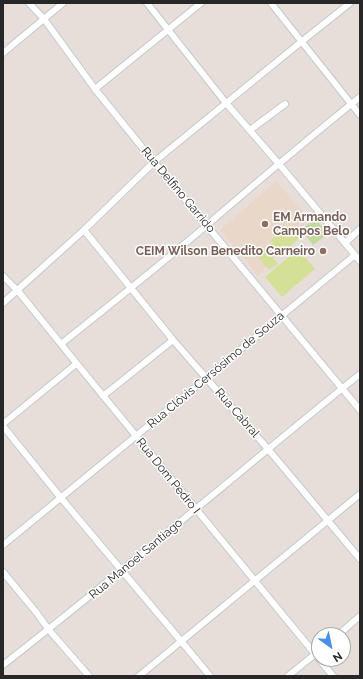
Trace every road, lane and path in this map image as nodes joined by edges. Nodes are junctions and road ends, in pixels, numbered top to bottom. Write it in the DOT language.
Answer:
graph roads {
  1 [pos="29,3"];
  2 [pos="63,3"];
  3 [pos="147,3"];
  4 [pos="201,3"];
  5 [pos="271,3"];
  6 [pos="350,3"];
  7 [pos="44,20"];
  8 [pos="169,30"];
  9 [pos="301,42"];
  10 [pos="3,53"];
  11 [pos="95,89"];
  12 [pos="360,97"];
  13 [pos="226,103"];
  14 [pos="285,104"];
  15 [pos="351,104"];
  16 [pos="360,115"];
  17 [pos="250,130"];
  18 [pos="154,162"];
  19 [pos="279,164"];
  20 [pos="207,225"];
  21 [pos="360,229"];
  22 [pos="84,230"];
  23 [pos="344,242"];
  24 [pos="354,255"];
  25 [pos="360,261"];
  26 [pos="3,276"];
  27 [pos="131,288"];
  28 [pos="18,291"];
  29 [pos="3,303"];
  30 [pos="282,316"];
  31 [pos="173,340"];
  32 [pos="61,344"];
  33 [pos="76,364"];
  34 [pos="360,374"];
  35 [pos="206,378"];
  36 [pos="342,388"];
  37 [pos="103,396"];
  38 [pos="360,410"];
  39 [pos="3,425"];
  40 [pos="136,436"];
  41 [pos="268,450"];
  42 [pos="360,494"];
  43 [pos="61,498"];
  44 [pos="195,510"];
  45 [pos="328,521"];
  46 [pos="3,545"];
  47 [pos="360,559"];
  48 [pos="123,571"];
  49 [pos="3,572"];
  50 [pos="254,581"];
  51 [pos="360,616"];
  52 [pos="347,627"];
  53 [pos="49,630"];
  54 [pos="181,641"];
  55 [pos="311,646"];
  56 [pos="311,658"];
  57 [pos="3,665"];
  58 [pos="327,667"];
  59 [pos="89,676"];
  60 [pos="140,676"];
  61 [pos="210,676"];
  62 [pos="288,676"];
  63 [pos="333,676"];
  1 -- 7 [label="street, Rua Delfino Garrido"];
  2 -- 7 [label="street"];
  3 -- 8 [label="street"];
  4 -- 8 [label="street"];
  5 -- 9 [label="street"];
  6 -- 9 [label="street"];
  7 -- 10 [label="street"];
  7 -- 11 [label="street, Rua Delfino Garrido"];
  8 -- 11 [label="street"];
  8 -- 13 [label="street"];
  9 -- 13 [label="street"];
  9 -- 15 [label="street"];
  11 -- 18 [label="street, Rua Delfino Garrido"];
  12 -- 15 [label="street"];
  13 -- 17 [label="street"];
  13 -- 18 [label="street"];
  14 -- 17 [label="street"];
  15 -- 16 [label="street"];
  15 -- 19 [label="street"];
  17 -- 19 [label="street"];
  18 -- 20 [label="street, Rua Delfino Garrido"];
  18 -- 22 [label="street"];
  19 -- 20 [label="street"];
  19 -- 23 [label="street"];
  20 -- 27 [label="street"];
  20 -- 30 [label="street, Rua Delfino Garrido"];
  21 -- 23 [label="street"];
  22 -- 27 [label="street, Rua Cabral"];
  22 -- 28 [label="street"];
  23 -- 24 [label="street"];
  24 -- 25 [label="street"];
  24 -- 30 [label="street, Rua Clóvis Cersósimo de Souza"];
  26 -- 28 [label="street, Rua Dom Pedro I"];
  27 -- 31 [label="street, Rua Cabral"];
  27 -- 32 [label="street"];
  28 -- 29 [label="street"];
  28 -- 32 [label="street, Rua Dom Pedro I"];
  30 -- 35 [label="street, Rua Clóvis Cersósimo de Souza"];
  30 -- 36 [label="street, Rua Delfino Garrido"];
  31 -- 35 [label="street, Rua Cabral"];
  31 -- 37 [label="street"];
  32 -- 33 [label="street, Rua Dom Pedro I"];
  33 -- 37 [label="street, Rua Dom Pedro I"];
  33 -- 39 [label="street"];
  34 -- 36 [label="street, Rua Manoel Santiago"];
  35 -- 40 [label="street, Rua Clóvis Cersósimo de Souza"];
  35 -- 41 [label="street, Rua Cabral"];
  36 -- 38 [label="street, Rua Delfino Garrido"];
  36 -- 41 [label="street, Rua Manoel Santiago"];
  37 -- 40 [label="street, Rua Dom Pedro I"];
  39 -- 43 [label="street"];
  40 -- 43 [label="street, Rua Clóvis Cersósimo de Souza"];
  40 -- 44 [label="street, Rua Dom Pedro I"];
  41 -- 44 [label="street, Rua Manoel Santiago"];
  41 -- 45 [label="street, Rua Cabral"];
  42 -- 45 [label="street"];
  43 -- 46 [label="street, Rua Clóvis Cersósimo de Souza"];
  43 -- 48 [label="street"];
  44 -- 48 [label="street, Rua Manoel Santiago"];
  44 -- 50 [label="street, Rua Dom Pedro I"];
  45 -- 47 [label="street, Rua Cabral"];
  45 -- 50 [label="street"];
  48 -- 53 [label="street, Rua Manoel Santiago"];
  48 -- 54 [label="street"];
  49 -- 53 [label="street"];
  50 -- 54 [label="street"];
  50 -- 55 [label="street, Rua Dom Pedro I"];
  51 -- 52 [label="street"];
  53 -- 57 [label="street, Rua Manoel Santiago"];
  53 -- 59 [label="street"];
  54 -- 60 [label="street"];
  54 -- 61 [label="street"];
  56 -- 62 [label="street"];
  58 -- 63 [label="street, Rua Dom Pedro I"];
}
